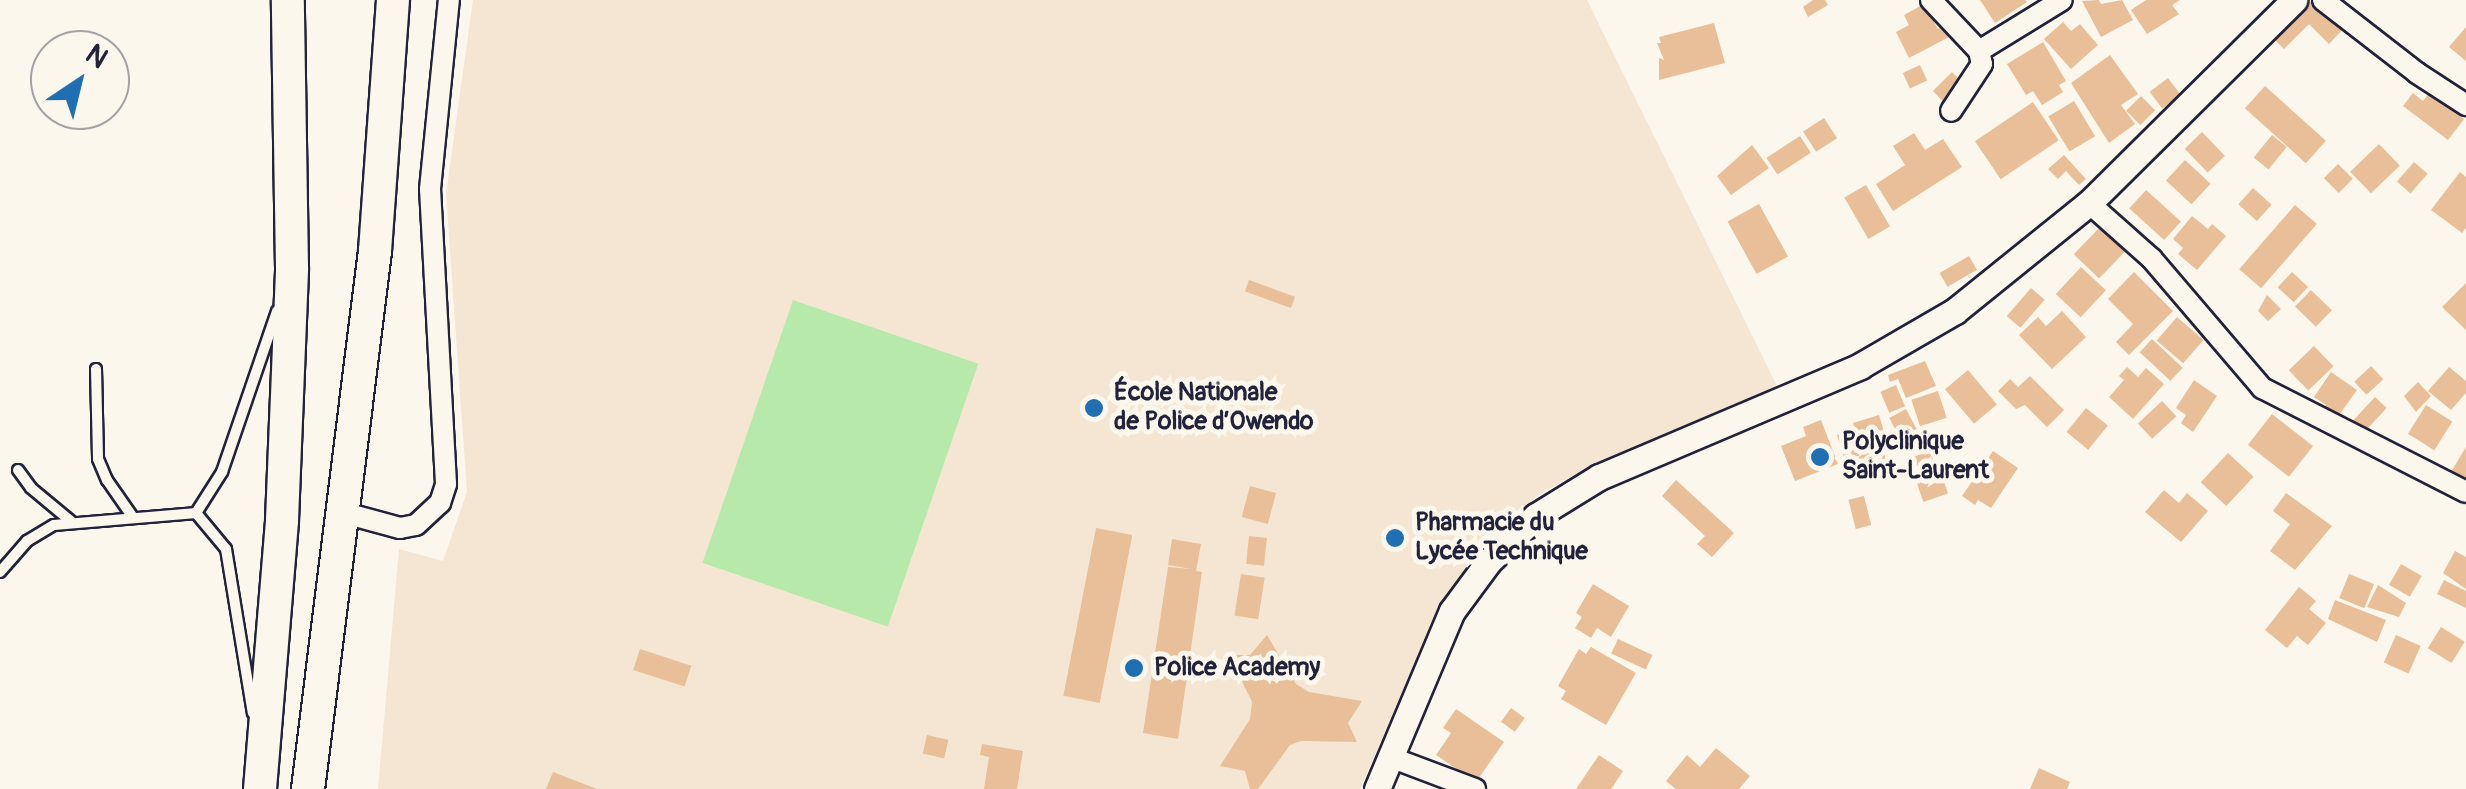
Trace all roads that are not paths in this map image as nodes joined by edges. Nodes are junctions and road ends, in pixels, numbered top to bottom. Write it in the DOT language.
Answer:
graph roads {
  1 [pos="288,0"];
  2 [pos="392,0"];
  3 [pos="449,0"];
  4 [pos="1931,0"];
  5 [pos="2062,0"];
  6 [pos="2294,0"];
  7 [pos="2323,0"];
  8 [pos="1980,52"];
  9 [pos="2466,105"];
  10 [pos="1952,112"];
  11 [pos="2089,203"];
  12 [pos="292,268"];
  13 [pos="96,369"];
  14 [pos="18,470"];
  15 [pos="2466,492"];
  16 [pos="341,512"];
  17 [pos="196,513"];
  18 [pos="132,516"];
  19 [pos="72,522"];
  20 [pos="0,572"];
  21 [pos="1390,758"];
  22 [pos="261,776"];
  23 [pos="308,789"];
  24 [pos="1378,789"];
  25 [pos="1474,789"];
  1 -- 12 [label="highway"];
  2 -- 16 [label="highway"];
  3 -- 16 [label="street"];
  4 -- 8 [label="street"];
  5 -- 8 [label="street"];
  6 -- 11 [label="street"];
  7 -- 9 [label="street"];
  8 -- 10 [label="street"];
  11 -- 15 [label="street"];
  11 -- 21 [label="street"];
  12 -- 17 [label="lane"];
  12 -- 22 [label="highway"];
  13 -- 18 [label="lane"];
  14 -- 19 [label="lane"];
  16 -- 23 [label="highway"];
  17 -- 18 [label="lane"];
  17 -- 22 [label="lane"];
  18 -- 19 [label="lane"];
  19 -- 20 [label="lane"];
  21 -- 24 [label="street"];
  21 -- 25 [label="street"];
}
